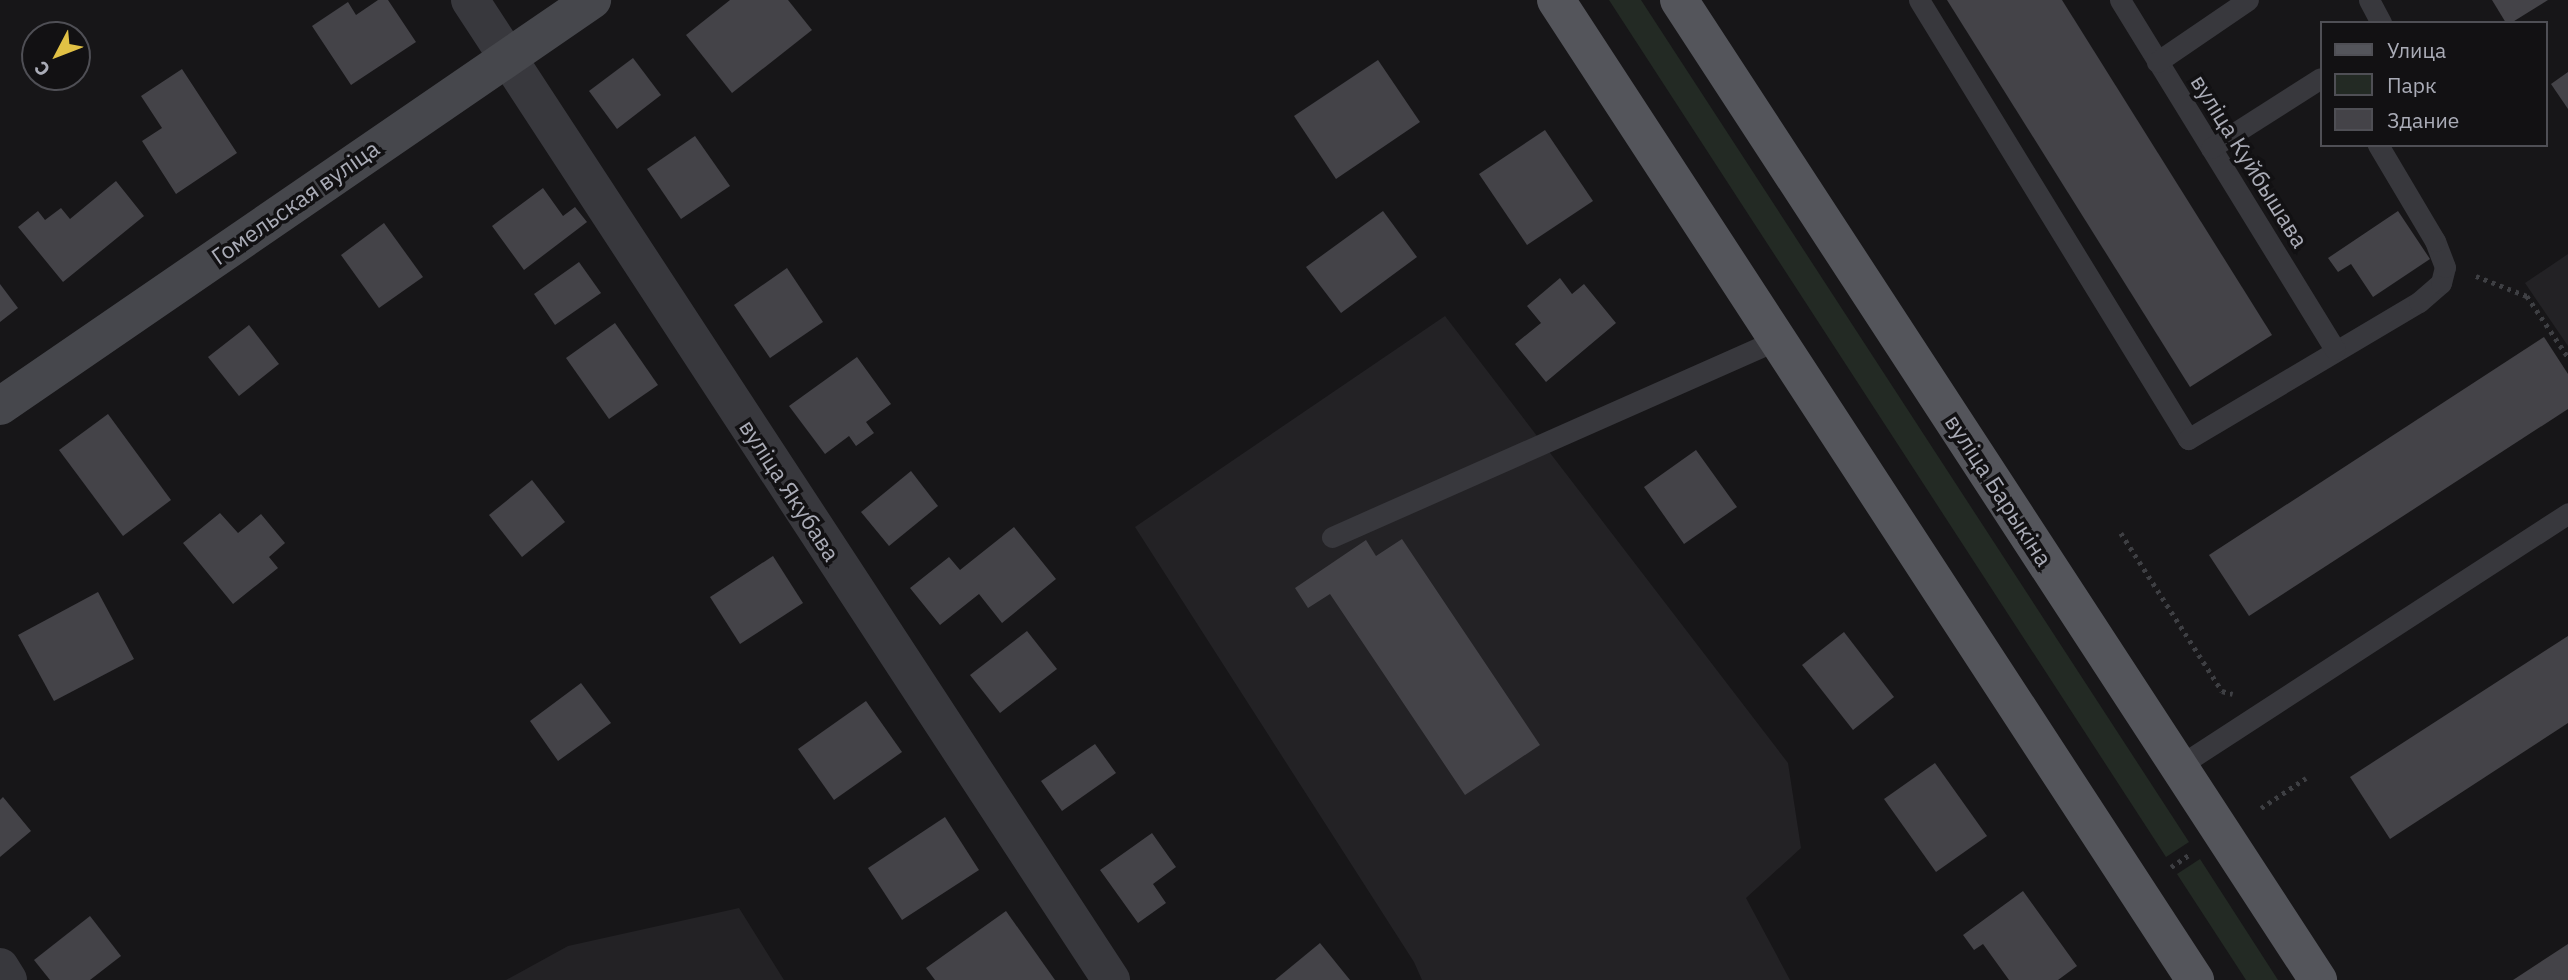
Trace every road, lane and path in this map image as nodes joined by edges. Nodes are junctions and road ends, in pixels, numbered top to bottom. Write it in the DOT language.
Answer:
graph roads {
  1 [pos="470,0"];
  2 [pos="592,0"];
  3 [pos="1556,0"];
  4 [pos="1679,0"];
  5 [pos="1919,0"];
  6 [pos="2119,0"];
  7 [pos="2248,0"];
  8 [pos="2370,0"];
  9 [pos="2380,21"];
  10 [pos="506,56"];
  11 [pos="2157,62"];
  12 [pos="2320,79"];
  13 [pos="2379,147"];
  14 [pos="2211,148"];
  15 [pos="2445,267"];
  16 [pos="1777,340"];
  17 [pos="2335,349"];
  18 [pos="2568,356"];
  19 [pos="0,407"];
  20 [pos="2568,513"];
  21 [pos="2121,533"];
  22 [pos="1332,537"];
  23 [pos="2243,696"];
  24 [pos="2179,766"];
  25 [pos="2306,778"];
  26 [pos="2261,808"];
  27 [pos="2195,850"];
  28 [pos="2171,867"];
  29 [pos="0,967"];
  30 [pos="8,980"];
  31 [pos="1111,980"];
  32 [pos="2195,980"];
  33 [pos="2318,980"];
  1 -- 10 [label="street, вуліца Якубава"];
  2 -- 10 [label="street, Гомельская вуліца"];
  3 -- 16 [label="main road"];
  4 -- 24 [label="main road, вуліца Барыкіна"];
  5 -- 17 [label="lane"];
  6 -- 11 [label="lane, вуліца Куйбышава"];
  7 -- 11 [label="lane"];
  8 -- 9 [label="lane"];
  10 -- 19 [label="street, Гомельская вуліца"];
  10 -- 31 [label="street, вуліца Якубава"];
  11 -- 14 [label="lane, вуліца Куйбышава"];
  12 -- 14 [label="lane"];
  13 -- 15 [label="lane"];
  14 -- 17 [label="lane, вуліца Куйбышава"];
  15 -- 17 [label="lane"];
  15 -- 18 [label="path"];
  16 -- 22 [label="lane"];
  16 -- 32 [label="main road"];
  20 -- 24 [label="lane"];
  21 -- 23 [label="path"];
  24 -- 33 [label="main road, вуліца Барыкіна"];
  25 -- 26 [label="path"];
  27 -- 28 [label="path"];
  29 -- 30 [label="street"];
}
